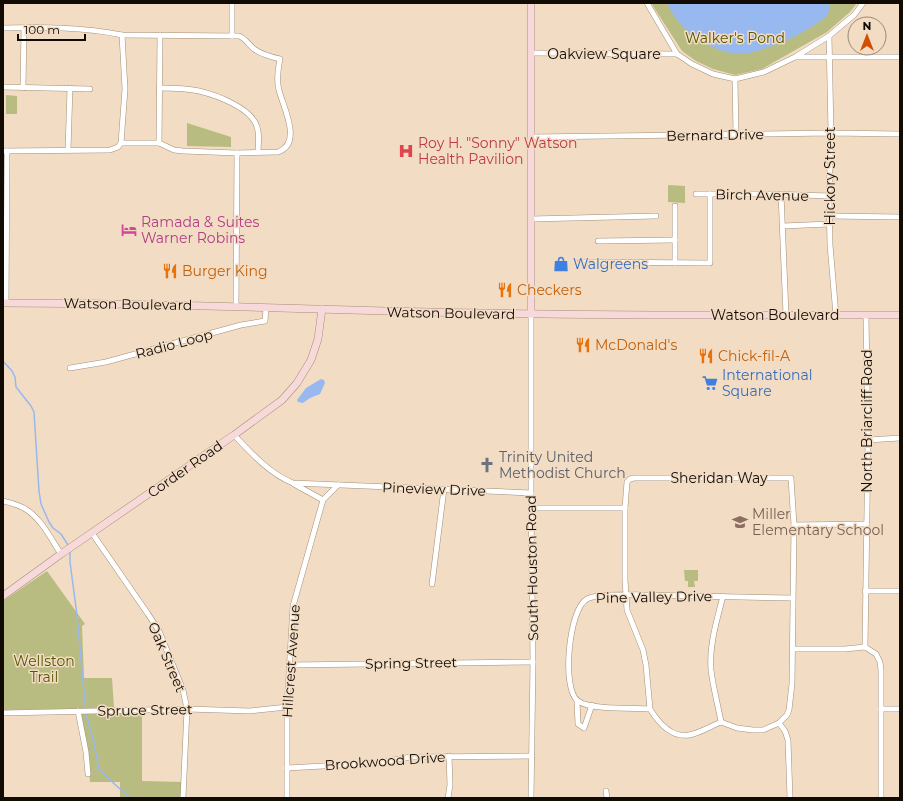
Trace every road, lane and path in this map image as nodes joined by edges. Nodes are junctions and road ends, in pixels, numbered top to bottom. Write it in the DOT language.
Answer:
graph roads {
  1 [pos="232,3"];
  2 [pos="531,3"];
  3 [pos="647,3"];
  4 [pos="863,3"];
  5 [pos="3,28"];
  6 [pos="24,28"];
  7 [pos="122,35"];
  8 [pos="160,35"];
  9 [pos="232,36"];
  10 [pos="829,36"];
  11 [pos="531,53"];
  12 [pos="677,54"];
  13 [pos="795,57"];
  14 [pos="829,57"];
  15 [pos="900,57"];
  16 [pos="735,79"];
  17 [pos="3,87"];
  18 [pos="23,88"];
  19 [pos="70,88"];
  20 [pos="159,88"];
  21 [pos="90,89"];
  22 [pos="831,134"];
  23 [pos="900,134"];
  24 [pos="736,135"];
  25 [pos="531,137"];
  26 [pos="121,143"];
  27 [pos="159,143"];
  28 [pos="68,150"];
  29 [pos="5,151"];
  30 [pos="258,152"];
  31 [pos="237,153"];
  32 [pos="696,194"];
  33 [pos="710,194"];
  34 [pos="781,194"];
  35 [pos="829,196"];
  36 [pos="675,206"];
  37 [pos="656,216"];
  38 [pos="830,216"];
  39 [pos="900,217"];
  40 [pos="531,219"];
  41 [pos="829,224"];
  42 [pos="783,226"];
  43 [pos="675,240"];
  44 [pos="598,241"];
  45 [pos="580,262"];
  46 [pos="676,263"];
  47 [pos="4,303"];
  48 [pos="236,307"];
  49 [pos="266,308"];
  50 [pos="322,309"];
  51 [pos="531,314"];
  52 [pos="786,315"];
  53 [pos="836,315"];
  54 [pos="866,315"];
  55 [pos="900,315"];
  56 [pos="70,368"];
  57 [pos="234,435"];
  58 [pos="900,438"];
  59 [pos="868,440"];
  60 [pos="293,483"];
  61 [pos="338,485"];
  62 [pos="444,488"];
  63 [pos="531,493"];
  64 [pos="323,500"];
  65 [pos="3,501"];
  66 [pos="531,508"];
  67 [pos="625,508"];
  68 [pos="867,524"];
  69 [pos="794,526"];
  70 [pos="92,533"];
  71 [pos="61,554"];
  72 [pos="432,584"];
  73 [pos="865,591"];
  74 [pos="900,591"];
  75 [pos="626,595"];
  76 [pos="3,596"];
  77 [pos="723,596"];
  78 [pos="793,598"];
  79 [pos="865,647"];
  80 [pos="793,649"];
  81 [pos="533,662"];
  82 [pos="289,665"];
  83 [pos="577,700"];
  84 [pos="592,706"];
  85 [pos="287,707"];
  86 [pos="187,709"];
  87 [pos="650,709"];
  88 [pos="881,709"];
  89 [pos="900,709"];
  90 [pos="79,711"];
  91 [pos="3,713"];
  92 [pos="721,722"];
  93 [pos="779,723"];
  94 [pos="449,756"];
  95 [pos="532,756"];
  96 [pos="287,768"];
  97 [pos="88,774"];
  98 [pos="606,791"];
  99 [pos="183,798"];
  100 [pos="287,798"];
  101 [pos="448,798"];
  102 [pos="532,798"];
  103 [pos="607,798"];
  104 [pos="790,798"];
  105 [pos="881,798"];
  1 -- 9 [label="street"];
  2 -- 11 [label="main road"];
  3 -- 12 [label="street"];
  4 -- 10 [label="street"];
  5 -- 6 [label="street"];
  6 -- 7 [label="street"];
  6 -- 18 [label="street"];
  7 -- 8 [label="street"];
  7 -- 26 [label="street"];
  8 -- 9 [label="street"];
  8 -- 20 [label="street"];
  9 -- 30 [label="street"];
  10 -- 13 [label="street"];
  10 -- 14 [label="street, Hickory Street"];
  11 -- 12 [label="street, Oakview Square"];
  11 -- 25 [label="main road"];
  12 -- 16 [label="street"];
  13 -- 14 [label="street"];
  13 -- 16 [label="street"];
  14 -- 15 [label="street"];
  14 -- 22 [label="street, Hickory Street"];
  16 -- 24 [label="street"];
  17 -- 18 [label="street"];
  18 -- 19 [label="street"];
  19 -- 21 [label="street"];
  19 -- 28 [label="street"];
  20 -- 27 [label="street"];
  20 -- 30 [label="street"];
  22 -- 23 [label="street, Bernard Drive"];
  22 -- 24 [label="street, Bernard Drive"];
  22 -- 35 [label="street, Hickory Street"];
  24 -- 25 [label="street, Bernard Drive"];
  25 -- 40 [label="main road"];
  26 -- 27 [label="street"];
  26 -- 28 [label="street"];
  27 -- 31 [label="street"];
  28 -- 29 [label="street"];
  29 -- 47 [label="street"];
  30 -- 31 [label="street"];
  31 -- 48 [label="street"];
  32 -- 33 [label="street, Birch Avenue"];
  33 -- 34 [label="street, Birch Avenue"];
  33 -- 46 [label="street"];
  34 -- 35 [label="street, Birch Avenue"];
  34 -- 42 [label="street"];
  35 -- 38 [label="street, Hickory Street"];
  36 -- 43 [label="street"];
  37 -- 40 [label="street"];
  38 -- 39 [label="street"];
  38 -- 41 [label="street, Hickory Street"];
  40 -- 51 [label="main road"];
  41 -- 42 [label="street"];
  41 -- 53 [label="street, Hickory Street"];
  42 -- 52 [label="street"];
  43 -- 44 [label="street"];
  43 -- 46 [label="street"];
  45 -- 46 [label="street"];
  47 -- 48 [label="main road, Watson Boulevard"];
  48 -- 49 [label="main road, Watson Boulevard"];
  49 -- 50 [label="main road, Watson Boulevard"];
  49 -- 56 [label="street, Radio Loop"];
  50 -- 51 [label="main road, Watson Boulevard"];
  50 -- 57 [label="main road, Corder Road"];
  51 -- 52 [label="main road, Watson Boulevard"];
  51 -- 63 [label="street, South Houston Road"];
  52 -- 53 [label="main road, Watson Boulevard"];
  53 -- 54 [label="main road, Watson Boulevard"];
  54 -- 55 [label="main road, Watson Boulevard"];
  54 -- 59 [label="street, North Briarcliff Road"];
  57 -- 60 [label="street"];
  57 -- 70 [label="main road, Corder Road"];
  58 -- 59 [label="street"];
  59 -- 68 [label="street, North Briarcliff Road"];
  60 -- 61 [label="street, Pineview Drive"];
  60 -- 64 [label="street"];
  61 -- 62 [label="street, Pineview Drive"];
  61 -- 64 [label="street, Hillcrest Avenue"];
  62 -- 63 [label="street, Pineview Drive"];
  62 -- 72 [label="street"];
  63 -- 66 [label="street, South Houston Road"];
  64 -- 82 [label="street, Hillcrest Avenue"];
  65 -- 71 [label="street"];
  66 -- 67 [label="street"];
  66 -- 81 [label="street, South Houston Road"];
  67 -- 69 [label="street, Sheridan Way"];
  67 -- 75 [label="street, Sheridan Way"];
  68 -- 69 [label="street"];
  68 -- 73 [label="street, North Briarcliff Road"];
  69 -- 78 [label="street"];
  70 -- 71 [label="main road, Corder Road"];
  70 -- 86 [label="street, Oak Street"];
  71 -- 76 [label="main road, Corder Road"];
  73 -- 74 [label="street"];
  73 -- 79 [label="street, North Briarcliff Road"];
  75 -- 77 [label="street, Pine Valley Drive"];
  75 -- 83 [label="street, Pine Valley Drive"];
  75 -- 87 [label="street, Sheridan Way"];
  77 -- 78 [label="street, Pine Valley Drive"];
  77 -- 92 [label="street"];
  78 -- 80 [label="street"];
  79 -- 80 [label="street"];
  79 -- 88 [label="street"];
  80 -- 93 [label="street"];
  81 -- 82 [label="street, Spring Street"];
  81 -- 95 [label="street, South Houston Road"];
  82 -- 85 [label="street, Hillcrest Avenue"];
  83 -- 84 [label="street"];
  83 -- 84 [label="street, Pine Valley Drive"];
  84 -- 87 [label="street"];
  85 -- 86 [label="street, Spruce Street"];
  85 -- 96 [label="street, Hillcrest Avenue"];
  86 -- 90 [label="street, Spruce Street"];
  86 -- 99 [label="street, Oak Street"];
  87 -- 92 [label="street"];
  88 -- 89 [label="street"];
  88 -- 105 [label="street"];
  90 -- 91 [label="street, Spruce Street"];
  90 -- 97 [label="street"];
  92 -- 93 [label="street"];
  93 -- 104 [label="street"];
  94 -- 95 [label="street, Brookwood Drive"];
  94 -- 96 [label="street, Brookwood Drive"];
  94 -- 101 [label="street"];
  95 -- 102 [label="street, South Houston Road"];
  96 -- 100 [label="street, Hillcrest Avenue"];
  98 -- 103 [label="street"];
}
